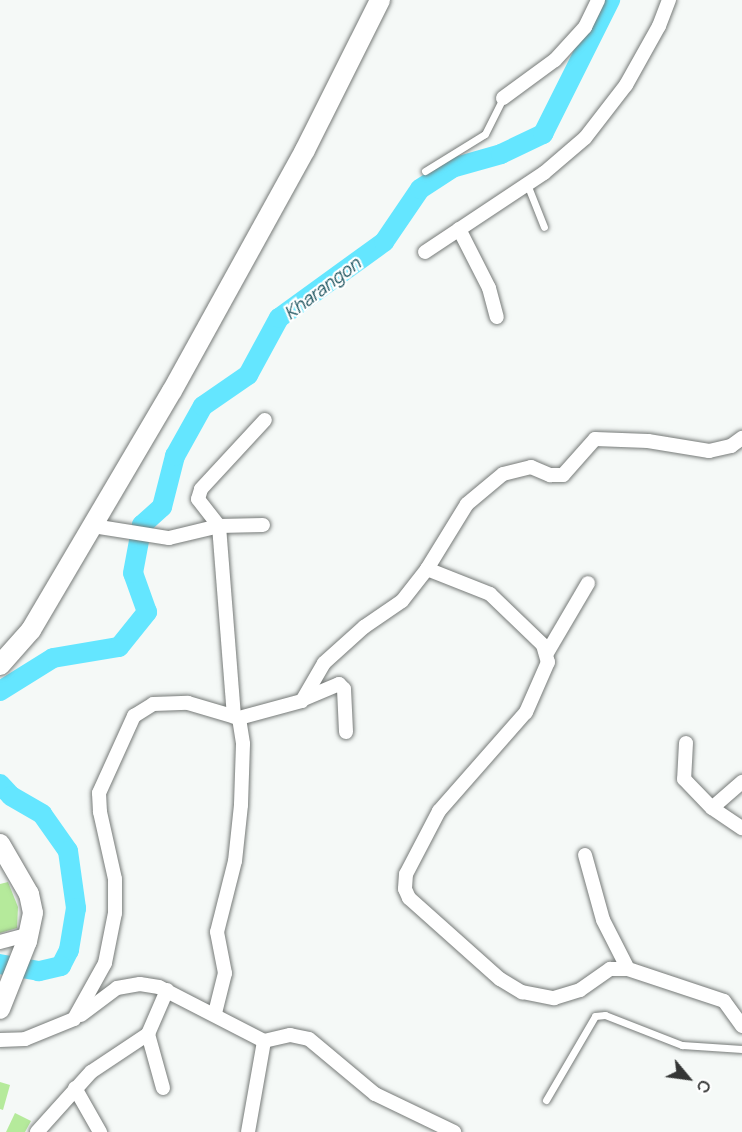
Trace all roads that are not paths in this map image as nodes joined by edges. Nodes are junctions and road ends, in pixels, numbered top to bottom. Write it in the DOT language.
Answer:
graph roads {
  1 [pos="380,0"];
  2 [pos="598,0"];
  3 [pos="669,0"];
  4 [pos="503,98"];
  5 [pos="425,171"];
  6 [pos="527,184"];
  7 [pos="544,227"];
  8 [pos="459,229"];
  9 [pos="425,252"];
  10 [pos="497,317"];
  11 [pos="265,420"];
  12 [pos="742,438"];
  13 [pos="263,525"];
  14 [pos="93,526"];
  15 [pos="219,526"];
  16 [pos="427,569"];
  17 [pos="588,583"];
  18 [pos="548,653"];
  19 [pos="0,665"];
  20 [pos="302,701"];
  21 [pos="237,717"];
  22 [pos="346,732"];
  23 [pos="686,743"];
  24 [pos="742,782"];
  25 [pos="712,808"];
  26 [pos="742,828"];
  27 [pos="0,844"];
  28 [pos="585,855"];
  29 [pos="28,938"];
  30 [pos="0,942"];
  31 [pos="628,969"];
  32 [pos="167,990"];
  33 [pos="0,1009"];
  34 [pos="215,1013"];
  35 [pos="74,1019"];
  36 [pos="742,1026"];
  37 [pos="148,1034"];
  38 [pos="0,1040"];
  39 [pos="264,1041"];
  40 [pos="742,1050"];
  41 [pos="75,1088"];
  42 [pos="163,1088"];
  43 [pos="546,1100"];
  44 [pos="37,1132"];
  45 [pos="100,1132"];
  46 [pos="248,1132"];
  47 [pos="454,1132"];
  1 -- 14 [label="street"];
  2 -- 4 [label="street"];
  3 -- 6 [label="street"];
  4 -- 5 [label="lane"];
  6 -- 7 [label="lane"];
  6 -- 8 [label="street"];
  8 -- 9 [label="street"];
  8 -- 10 [label="street"];
  11 -- 15 [label="street"];
  12 -- 16 [label="street"];
  13 -- 15 [label="street"];
  14 -- 15 [label="street"];
  14 -- 19 [label="street"];
  15 -- 21 [label="street"];
  16 -- 18 [label="street"];
  16 -- 20 [label="street"];
  17 -- 18 [label="street"];
  18 -- 31 [label="street"];
  20 -- 21 [label="street"];
  20 -- 22 [label="street"];
  21 -- 34 [label="street"];
  21 -- 35 [label="street"];
  23 -- 25 [label="street"];
  24 -- 25 [label="street"];
  25 -- 26 [label="street"];
  27 -- 29 [label="street"];
  28 -- 31 [label="street"];
  29 -- 30 [label="street"];
  29 -- 33 [label="street"];
  31 -- 36 [label="street"];
  32 -- 34 [label="street"];
  32 -- 35 [label="street"];
  32 -- 37 [label="street"];
  34 -- 39 [label="street"];
  35 -- 38 [label="street"];
  37 -- 41 [label="street"];
  37 -- 42 [label="street"];
  39 -- 46 [label="street"];
  39 -- 47 [label="street"];
  40 -- 43 [label="lane"];
  41 -- 44 [label="street"];
  41 -- 45 [label="street"];
}
